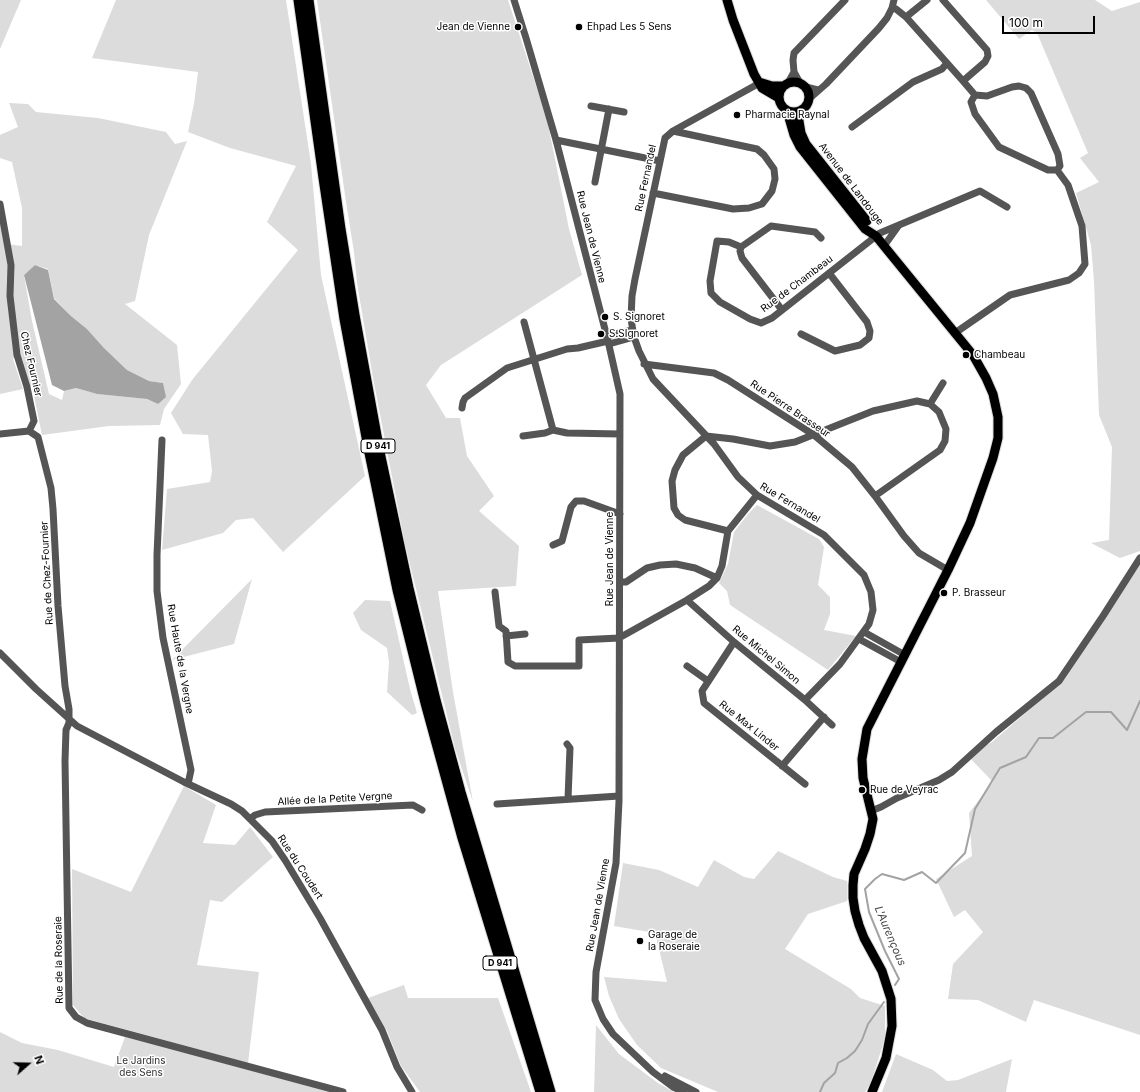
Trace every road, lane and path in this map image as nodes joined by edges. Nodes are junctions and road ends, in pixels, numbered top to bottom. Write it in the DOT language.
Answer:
graph roads {
  1 [pos="299,0"];
  2 [pos="308,0"];
  3 [pos="514,0"];
  4 [pos="727,0"];
  5 [pos="845,0"];
  6 [pos="894,0"];
  7 [pos="927,0"];
  8 [pos="943,0"];
  9 [pos="892,8"];
  10 [pos="906,17"];
  11 [pos="947,63"];
  12 [pos="794,72"];
  13 [pos="963,81"];
  14 [pos="759,82"];
  15 [pos="786,85"];
  16 [pos="803,85"];
  17 [pos="818,90"];
  18 [pos="974,95"];
  19 [pos="779,98"];
  20 [pos="809,98"];
  21 [pos="591,106"];
  22 [pos="609,109"];
  23 [pos="787,111"];
  24 [pos="800,111"];
  25 [pos="624,112"];
  26 [pos="852,127"];
  27 [pos="672,131"];
  28 [pos="556,140"];
  29 [pos="602,150"];
  30 [pos="660,161"];
  31 [pos="1057,170"];
  32 [pos="595,182"];
  33 [pos="653,193"];
  34 [pos="0,204"];
  35 [pos="1007,207"];
  36 [pos="898,225"];
  37 [pos="876,236"];
  38 [pos="821,238"];
  39 [pos="884,246"];
  40 [pos="741,247"];
  41 [pos="829,273"];
  42 [pos="782,310"];
  43 [pos="524,322"];
  44 [pos="633,333"];
  45 [pos="955,333"];
  46 [pos="801,334"];
  47 [pos="608,340"];
  48 [pos="534,360"];
  49 [pos="644,364"];
  50 [pos="943,384"];
  51 [pos="930,404"];
  52 [pos="462,408"];
  53 [pos="553,430"];
  54 [pos="29,431"];
  55 [pos="0,434"];
  56 [pos="620,434"];
  57 [pos="523,436"];
  58 [pos="706,436"];
  59 [pos="815,436"];
  60 [pos="162,440"];
  61 [pos="757,495"];
  62 [pos="875,496"];
  63 [pos="620,514"];
  64 [pos="728,532"];
  65 [pos="553,545"];
  66 [pos="1140,558"];
  67 [pos="948,570"];
  68 [pos="717,578"];
  69 [pos="620,582"];
  70 [pos="496,592"];
  71 [pos="687,600"];
  72 [pos="864,632"];
  73 [pos="525,634"];
  74 [pos="506,636"];
  75 [pos="619,638"];
  76 [pos="859,639"];
  77 [pos="734,642"];
  78 [pos="0,653"];
  79 [pos="903,659"];
  80 [pos="687,666"];
  81 [pos="708,681"];
  82 [pos="805,700"];
  83 [pos="824,717"];
  84 [pos="69,720"];
  85 [pos="832,725"];
  86 [pos="567,744"];
  87 [pos="782,766"];
  88 [pos="188,784"];
  89 [pos="805,784"];
  90 [pos="619,796"];
  91 [pos="568,799"];
  92 [pos="497,804"];
  93 [pos="422,810"];
  94 [pos="871,811"];
  95 [pos="250,819"];
  96 [pos="653,1072"];
  97 [pos="343,1092"];
  98 [pos="412,1092"];
  99 [pos="540,1092"];
  100 [pos="550,1092"];
  101 [pos="684,1092"];
  102 [pos="696,1092"];
  103 [pos="872,1092"];
  1 -- 99 [label="highway, D 941"];
  2 -- 100 [label="highway, D 941"];
  3 -- 28 [label="street, Rue Jean de Vienne"];
  4 -- 14 [label="main road"];
  5 -- 12 [label="street"];
  6 -- 9 [label="street"];
  7 -- 10 [label="street"];
  8 -- 13 [label="street"];
  9 -- 10 [label="street"];
  9 -- 17 [label="street"];
  10 -- 11 [label="street"];
  11 -- 13 [label="street"];
  11 -- 26 [label="street"];
  12 -- 15 [label="street"];
  12 -- 16 [label="street"];
  13 -- 18 [label="street"];
  14 -- 15 [label="main road"];
  14 -- 19 [label="main road"];
  14 -- 27 [label="street"];
  15 -- 16 [label="main road"];
  15 -- 19 [label="main road"];
  16 -- 17 [label="street"];
  16 -- 20 [label="main road"];
  17 -- 20 [label="street"];
  18 -- 31 [label="street"];
  18 -- 31 [label="street"];
  19 -- 23 [label="main road"];
  20 -- 24 [label="main road"];
  21 -- 22 [label="street"];
  22 -- 25 [label="street"];
  22 -- 29 [label="street"];
  23 -- 24 [label="main road"];
  23 -- 37 [label="main road, Avenue de Landouge"];
  24 -- 37 [label="main road, Avenue de Landouge"];
  27 -- 30 [label="street, Rue Fernandel"];
  27 -- 33 [label="street"];
  28 -- 29 [label="street"];
  28 -- 47 [label="street, Rue Jean de Vienne"];
  29 -- 30 [label="street"];
  29 -- 32 [label="street"];
  30 -- 33 [label="street, Rue Fernandel"];
  31 -- 45 [label="street"];
  33 -- 44 [label="street, Rue Fernandel"];
  34 -- 54 [label="street, Chez Fournier"];
  35 -- 36 [label="street, Rue de Chambeau"];
  36 -- 37 [label="street, Rue de Chambeau"];
  36 -- 39 [label="street"];
  37 -- 39 [label="main road"];
  37 -- 41 [label="street, Rue de Chambeau"];
  38 -- 40 [label="street"];
  39 -- 45 [label="main road"];
  40 -- 42 [label="street"];
  40 -- 42 [label="street, Rue de Chambeau"];
  41 -- 42 [label="street, Rue de Chambeau"];
  41 -- 46 [label="street"];
  43 -- 48 [label="street"];
  44 -- 47 [label="street"];
  44 -- 49 [label="street, Rue Fernandel"];
  45 -- 67 [label="main road"];
  47 -- 48 [label="street"];
  47 -- 56 [label="street, Rue Jean de Vienne"];
  48 -- 52 [label="street"];
  48 -- 53 [label="street"];
  49 -- 58 [label="street, Rue Fernandel"];
  49 -- 59 [label="street, Rue Pierre Brasseur"];
  50 -- 51 [label="street"];
  51 -- 59 [label="street"];
  51 -- 62 [label="street"];
  53 -- 56 [label="street"];
  53 -- 57 [label="street"];
  54 -- 55 [label="street"];
  54 -- 84 [label="street, Rue de Chez-Fournier"];
  56 -- 63 [label="street, Rue Jean de Vienne"];
  58 -- 59 [label="street"];
  58 -- 61 [label="street, Rue Fernandel"];
  58 -- 64 [label="street"];
  59 -- 62 [label="street, Rue Pierre Brasseur"];
  60 -- 88 [label="street, Rue Haute de la Vergne"];
  61 -- 64 [label="street"];
  61 -- 72 [label="street, Rue Fernandel"];
  62 -- 67 [label="street, Rue Pierre Brasseur"];
  63 -- 65 [label="street"];
  63 -- 69 [label="street, Rue Jean de Vienne"];
  64 -- 68 [label="street"];
  66 -- 94 [label="street"];
  67 -- 79 [label="main road"];
  68 -- 69 [label="street"];
  68 -- 71 [label="street"];
  69 -- 75 [label="street, Rue Jean de Vienne"];
  70 -- 74 [label="street"];
  71 -- 75 [label="street"];
  71 -- 77 [label="street, Rue Michel Simon"];
  72 -- 76 [label="street, Rue Fernandel"];
  72 -- 79 [label="street"];
  73 -- 74 [label="street"];
  74 -- 75 [label="street"];
  75 -- 90 [label="street, Rue Jean de Vienne"];
  76 -- 79 [label="street"];
  76 -- 82 [label="street, Rue Fernandel"];
  77 -- 81 [label="street, Rue Max Linder"];
  77 -- 82 [label="street, Rue Michel Simon"];
  78 -- 84 [label="street, Rue du Coudert"];
  79 -- 94 [label="main road"];
  80 -- 81 [label="street"];
  81 -- 87 [label="street, Rue Max Linder"];
  82 -- 83 [label="street, Rue Michel Simon"];
  83 -- 85 [label="street, Rue Michel Simon"];
  83 -- 87 [label="street, Rue Max Linder"];
  84 -- 88 [label="street, Rue du Coudert"];
  84 -- 97 [label="street, Rue de la Roseraie"];
  86 -- 91 [label="street"];
  87 -- 89 [label="street, Rue Max Linder"];
  88 -- 95 [label="street, Rue du Coudert"];
  90 -- 91 [label="street"];
  90 -- 96 [label="street, Rue Jean de Vienne"];
  91 -- 92 [label="street"];
  93 -- 95 [label="street, Allée de la Petite Vergne"];
  94 -- 103 [label="main road"];
  95 -- 98 [label="street, Rue du Coudert"];
  96 -- 101 [label="street, Rue Jean de Vienne"];
  96 -- 102 [label="street"];
}
